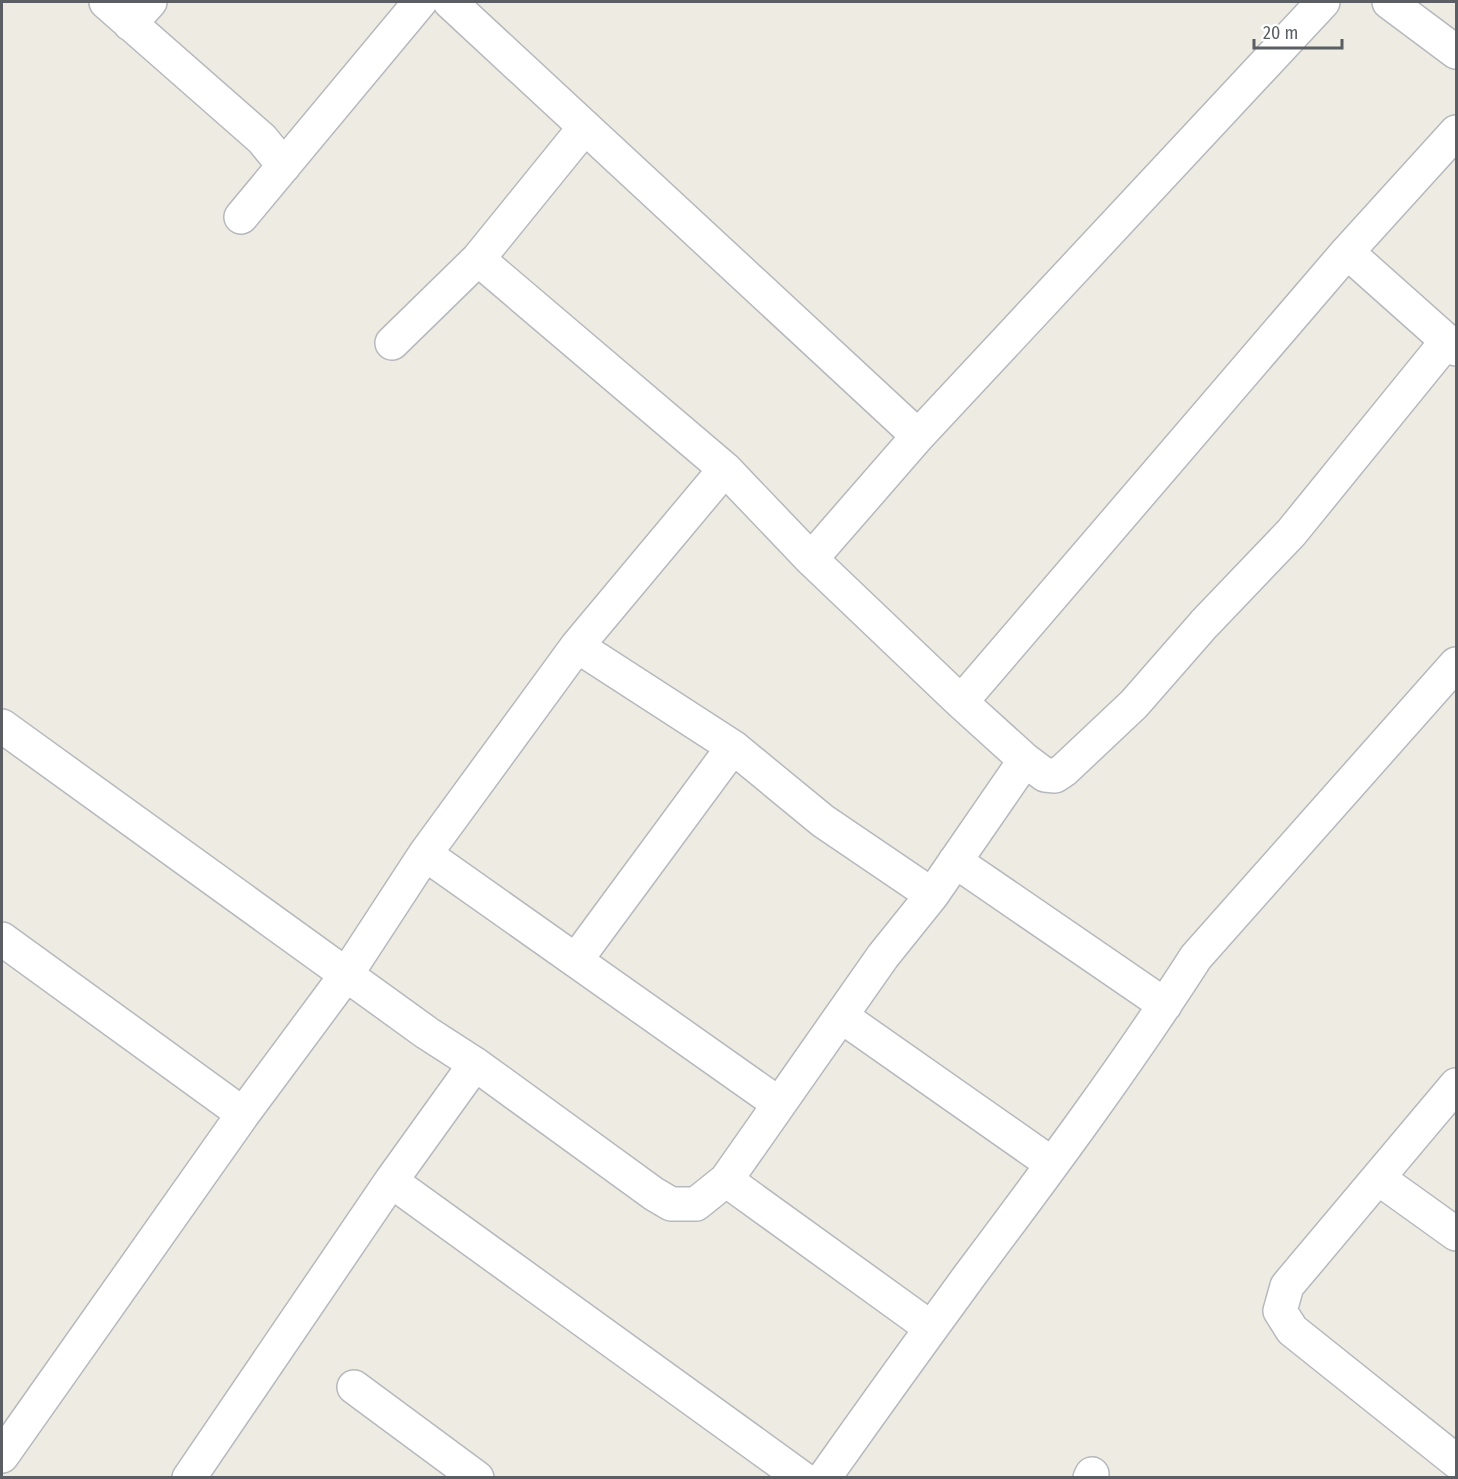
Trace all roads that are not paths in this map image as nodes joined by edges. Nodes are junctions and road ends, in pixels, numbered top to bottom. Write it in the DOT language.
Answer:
graph roads {
  1 [pos="106,2"];
  2 [pos="420,2"];
  3 [pos="450,2"];
  4 [pos="1323,2"];
  5 [pos="1389,2"];
  6 [pos="140,13"];
  7 [pos="1456,52"];
  8 [pos="585,127"];
  9 [pos="1456,132"];
  10 [pos="284,166"];
  11 [pos="241,218"];
  12 [pos="1347,252"];
  13 [pos="478,259"];
  14 [pos="392,343"];
  15 [pos="1452,345"];
  16 [pos="918,436"];
  17 [pos="725,469"];
  18 [pos="812,559"];
  19 [pos="577,646"];
  20 [pos="1456,664"];
  21 [pos="961,702"];
  22 [pos="2,726"];
  23 [pos="732,747"];
  24 [pos="1026,760"];
  25 [pos="425,854"];
  26 [pos="955,861"];
  27 [pos="932,895"];
  28 [pos="2,939"];
  29 [pos="576,960"];
  30 [pos="346,975"];
  31 [pos="1165,1005"];
  32 [pos="841,1016"];
  33 [pos="475,1064"];
  34 [pos="1456,1085"];
  35 [pos="779,1104"];
  36 [pos="243,1114"];
  37 [pos="1052,1164"];
  38 [pos="1378,1178"];
  39 [pos="391,1180"];
  40 [pos="726,1180"];
  41 [pos="1456,1234"];
  42 [pos="931,1328"];
  43 [pos="354,1387"];
  44 [pos="2,1456"];
  45 [pos="1456,1461"];
  46 [pos="189,1478"];
  47 [pos="477,1478"];
  48 [pos="802,1478"];
  49 [pos="824,1478"];
  1 -- 6 [label="street"];
  2 -- 10 [label="street"];
  3 -- 8 [label="street"];
  4 -- 16 [label="street"];
  5 -- 7 [label="street"];
  6 -- 10 [label="street"];
  8 -- 13 [label="street"];
  8 -- 16 [label="street"];
  9 -- 12 [label="street"];
  10 -- 11 [label="street"];
  12 -- 15 [label="street"];
  12 -- 21 [label="street"];
  13 -- 14 [label="street"];
  13 -- 17 [label="street"];
  15 -- 24 [label="street"];
  16 -- 18 [label="street"];
  17 -- 18 [label="street"];
  17 -- 19 [label="street"];
  18 -- 21 [label="street"];
  19 -- 23 [label="street"];
  19 -- 25 [label="street"];
  20 -- 31 [label="street"];
  21 -- 24 [label="street"];
  22 -- 30 [label="street"];
  23 -- 27 [label="street"];
  23 -- 29 [label="street"];
  24 -- 26 [label="street"];
  25 -- 29 [label="street"];
  25 -- 30 [label="street"];
  26 -- 27 [label="street"];
  26 -- 31 [label="street"];
  27 -- 32 [label="street"];
  28 -- 36 [label="street"];
  29 -- 35 [label="street"];
  30 -- 33 [label="street"];
  30 -- 36 [label="street"];
  31 -- 37 [label="street"];
  32 -- 35 [label="street"];
  32 -- 37 [label="street"];
  33 -- 39 [label="street"];
  33 -- 40 [label="street"];
  34 -- 38 [label="street"];
  35 -- 40 [label="street"];
  36 -- 44 [label="street"];
  37 -- 42 [label="street"];
  38 -- 41 [label="street"];
  38 -- 45 [label="street"];
  39 -- 46 [label="street"];
  39 -- 48 [label="street"];
  40 -- 42 [label="street"];
  42 -- 49 [label="street"];
  43 -- 47 [label="street"];
}
